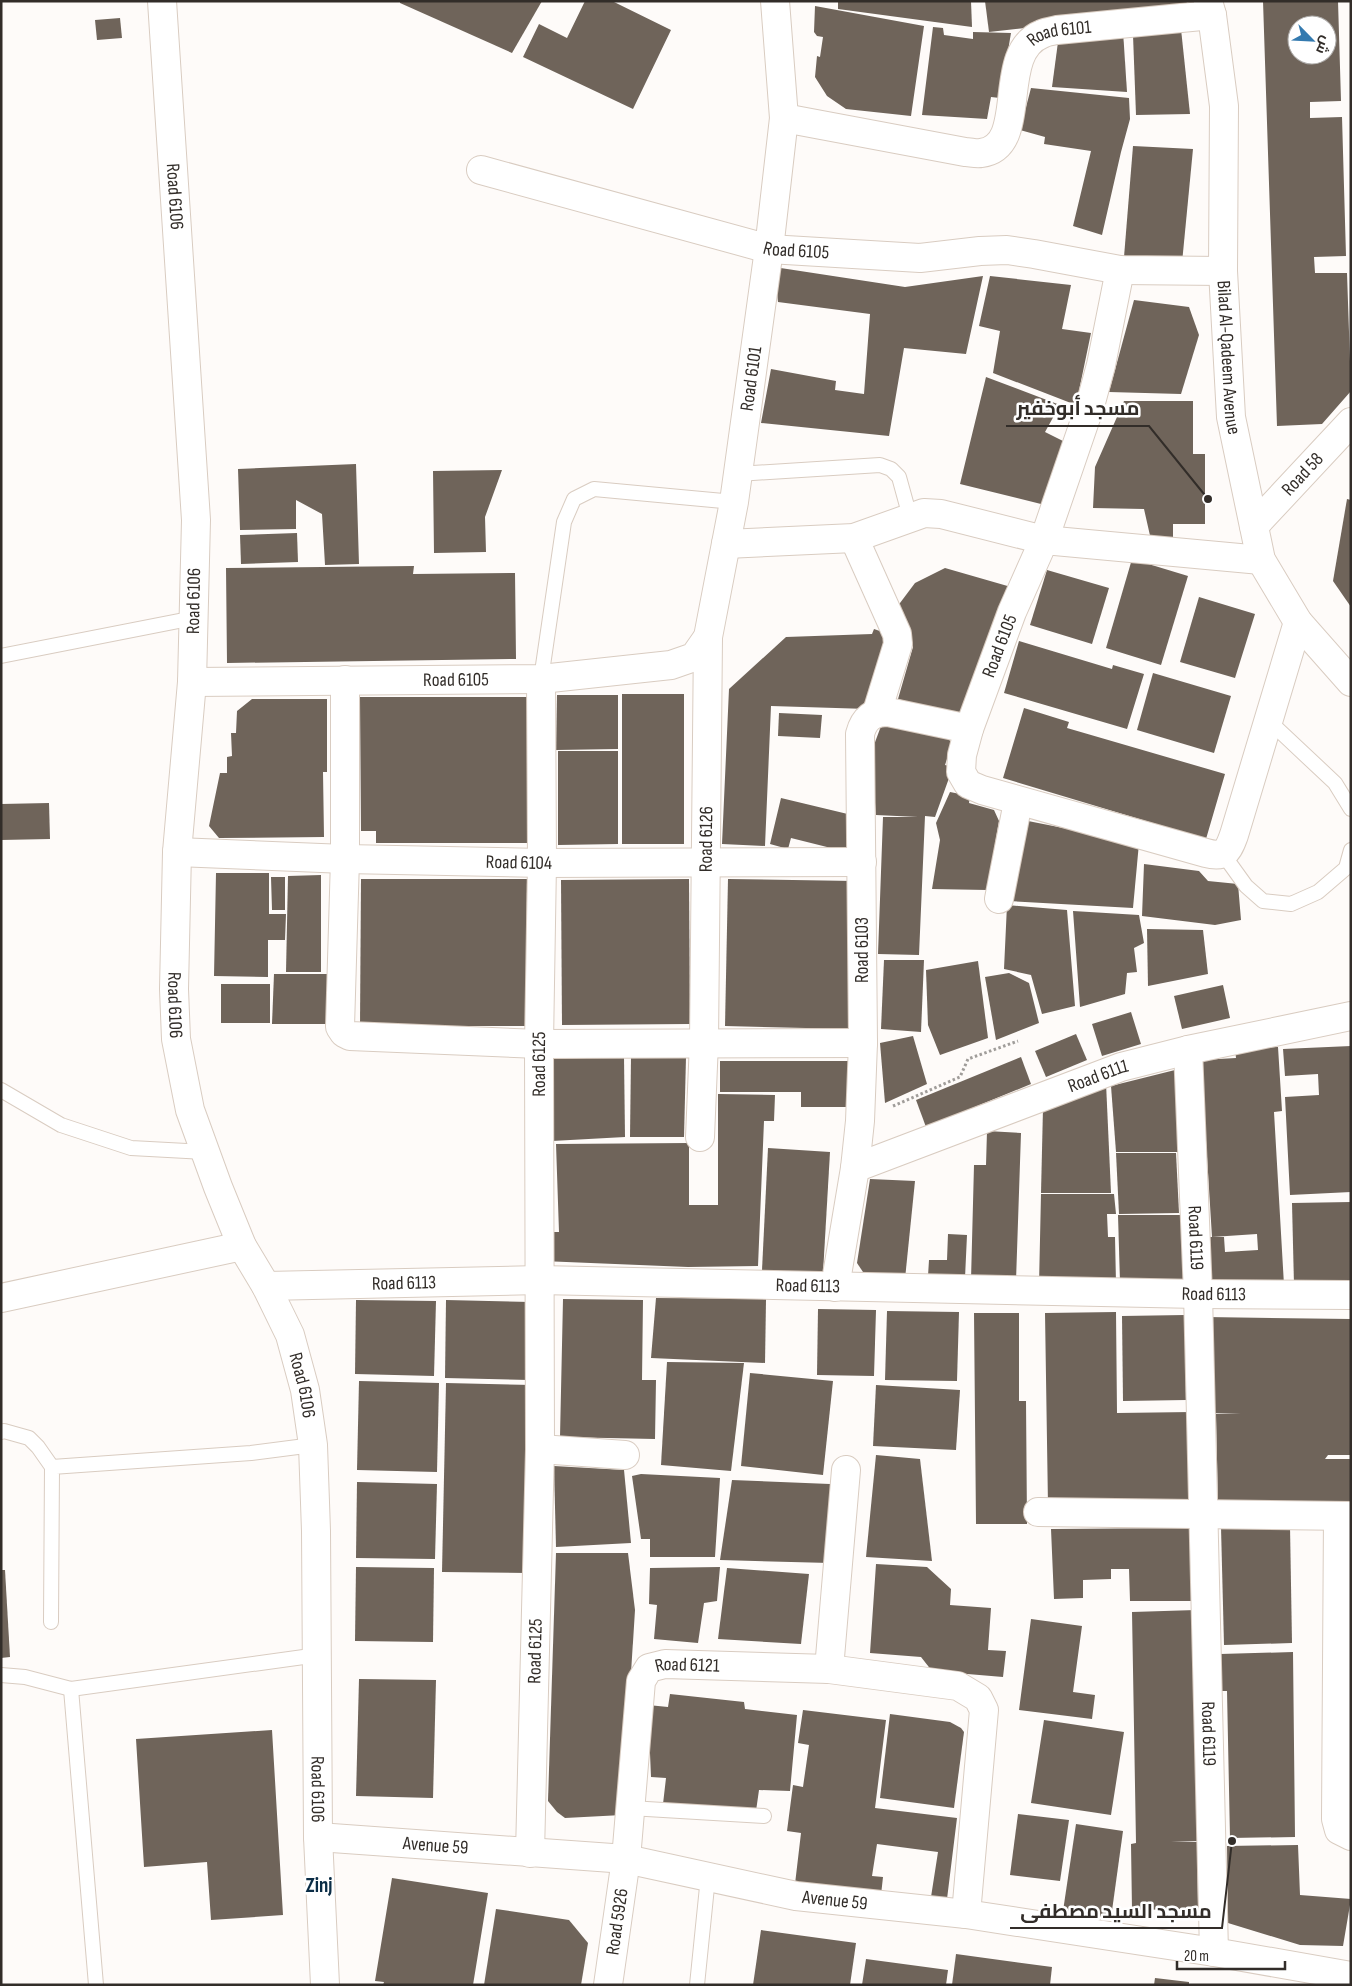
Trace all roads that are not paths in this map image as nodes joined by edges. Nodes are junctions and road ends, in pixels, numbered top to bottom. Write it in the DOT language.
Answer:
graph roads {
  1 [pos="162,1"];
  2 [pos="775,1"];
  3 [pos="1210,8"];
  4 [pos="784,118"];
  5 [pos="481,170"];
  6 [pos="769,249"];
  7 [pos="1120,270"];
  8 [pos="1223,271"];
  9 [pos="1351,422"];
  10 [pos="738,474"];
  11 [pos="734,502"];
  12 [pos="910,518"];
  13 [pos="1254,526"];
  14 [pos="854,538"];
  15 [pos="1044,540"];
  16 [pos="726,544"];
  17 [pos="1261,560"];
  18 [pos="194,618"];
  19 [pos="1298,622"];
  20 [pos="708,637"];
  21 [pos="1,656"];
  22 [pos="541,679"];
  23 [pos="345,680"];
  24 [pos="192,682"];
  25 [pos="1351,682"];
  26 [pos="877,712"];
  27 [pos="1268,720"];
  28 [pos="970,729"];
  29 [pos="1018,802"];
  30 [pos="1351,809"];
  31 [pos="1351,850"];
  32 [pos="177,852"];
  33 [pos="1215,854"];
  34 [pos="345,858"];
  35 [pos="705,861"];
  36 [pos="862,862"];
  37 [pos="542,863"];
  38 [pos="1348,874"];
  39 [pos="999,899"];
  40 [pos="1351,1016"];
  41 [pos="704,1042"];
  42 [pos="863,1043"];
  43 [pos="538,1044"];
  44 [pos="1188,1050"];
  45 [pos="1,1090"];
  46 [pos="700,1138"];
  47 [pos="205,1152"];
  48 [pos="855,1168"];
  49 [pos="242,1246"];
  50 [pos="539,1280"];
  51 [pos="266,1286"];
  52 [pos="836,1287"];
  53 [pos="1198,1294"];
  54 [pos="1351,1295"];
  55 [pos="1,1298"];
  56 [pos="1,1432"];
  57 [pos="313,1445"];
  58 [pos="540,1449"];
  59 [pos="625,1455"];
  60 [pos="52,1467"];
  61 [pos="846,1470"];
  62 [pos="1038,1512"];
  63 [pos="1203,1514"];
  64 [pos="1344,1516"];
  65 [pos="51,1622"];
  66 [pos="318,1655"];
  67 [pos="829,1669"];
  68 [pos="1,1674"];
  69 [pos="70,1689"];
  70 [pos="630,1808"];
  71 [pos="764,1816"];
  72 [pos="1351,1836"];
  73 [pos="318,1837"];
  74 [pos="530,1852"];
  75 [pos="626,1859"];
  76 [pos="708,1877"];
  77 [pos="966,1914"];
  78 [pos="1214,1952"];
  79 [pos="1351,1976"];
  80 [pos="96,1985"];
  81 [pos="324,1985"];
  82 [pos="608,1985"];
  83 [pos="697,1985"];
  1 -- 18 [label="street, Road 6106"];
  2 -- 4 [label="street, Road 6101"];
  3 -- 4 [label="street, Road 6101"];
  3 -- 8 [label="street, Bilad Al-Qadeem Avenue"];
  4 -- 6 [label="street, Road 6101"];
  5 -- 6 [label="street, Road 6105"];
  6 -- 7 [label="street, Road 6105"];
  6 -- 10 [label="street, Road 6101"];
  7 -- 8 [label="street, Road 6105"];
  7 -- 15 [label="street, Road 6105"];
  8 -- 13 [label="street, Bilad Al-Qadeem Avenue"];
  9 -- 13 [label="street, Road 58"];
  10 -- 11 [label="street, Road 6101"];
  10 -- 12 [label="lane"];
  11 -- 16 [label="street, Road 6101"];
  11 -- 22 [label="lane"];
  12 -- 14 [label="street"];
  12 -- 15 [label="street"];
  13 -- 17 [label="street, Bilad Al-Qadeem Avenue"];
  14 -- 16 [label="street"];
  14 -- 26 [label="street"];
  15 -- 17 [label="street"];
  15 -- 28 [label="street, Road 6105"];
  16 -- 20 [label="street, Road 6101"];
  17 -- 19 [label="street, Bilad Al-Qadeem Avenue"];
  18 -- 21 [label="lane"];
  18 -- 24 [label="street, Road 6106"];
  19 -- 25 [label="street, Bilad Al-Qadeem Avenue"];
  19 -- 27 [label="street"];
  20 -- 22 [label="street, Road 6105"];
  20 -- 35 [label="street, Road 6126"];
  22 -- 23 [label="street, Road 6105"];
  22 -- 37 [label="street, Road 6125"];
  23 -- 24 [label="street, Road 6105"];
  23 -- 34 [label="street"];
  24 -- 32 [label="street, Road 6106"];
  26 -- 28 [label="street"];
  26 -- 36 [label="street, Road 6103"];
  27 -- 30 [label="lane"];
  27 -- 33 [label="street"];
  28 -- 29 [label="street, Road 6105"];
  29 -- 33 [label="street"];
  29 -- 39 [label="street"];
  31 -- 38 [label="lane"];
  32 -- 34 [label="street, Road 6104"];
  32 -- 47 [label="street, Road 6106"];
  33 -- 38 [label="lane"];
  34 -- 37 [label="street, Road 6104"];
  34 -- 43 [label="street"];
  35 -- 36 [label="street, Road 6104"];
  35 -- 37 [label="street, Road 6104"];
  35 -- 41 [label="street, Road 6126"];
  36 -- 42 [label="street, Road 6103"];
  37 -- 43 [label="street, Road 6125"];
  40 -- 44 [label="street, Road 6111"];
  41 -- 42 [label="street"];
  41 -- 43 [label="street"];
  41 -- 46 [label="street, Road 6126"];
  42 -- 48 [label="street, Road 6103"];
  43 -- 50 [label="street, Road 6125"];
  44 -- 48 [label="street, Road 6111"];
  44 -- 53 [label="street, Road 6119"];
  45 -- 47 [label="lane"];
  47 -- 49 [label="street, Road 6106"];
  48 -- 52 [label="street, Road 6103"];
  49 -- 51 [label="street, Road 6106"];
  49 -- 55 [label="street"];
  50 -- 51 [label="street, Road 6113"];
  50 -- 52 [label="street, Road 6113"];
  50 -- 58 [label="street, Road 6125"];
  51 -- 57 [label="street, Road 6106"];
  52 -- 53 [label="street, Road 6113"];
  53 -- 54 [label="street, Road 6113"];
  53 -- 63 [label="street, Road 6119"];
  56 -- 60 [label="lane"];
  57 -- 60 [label="lane"];
  57 -- 66 [label="street, Road 6106"];
  58 -- 59 [label="street"];
  58 -- 74 [label="street, Road 6125"];
  60 -- 65 [label="lane"];
  61 -- 67 [label="street"];
  62 -- 63 [label="street"];
  63 -- 64 [label="street"];
  63 -- 78 [label="street, Road 6119"];
  64 -- 72 [label="street"];
  66 -- 69 [label="lane"];
  66 -- 73 [label="street, Road 6106"];
  67 -- 70 [label="street, Road 6121"];
  67 -- 77 [label="street, Road 6121"];
  68 -- 69 [label="lane"];
  69 -- 80 [label="lane"];
  70 -- 71 [label="lane"];
  70 -- 75 [label="street, Road 6121"];
  73 -- 74 [label="street, Avenue 59"];
  73 -- 81 [label="street, Road 6106"];
  74 -- 75 [label="street, Avenue 59"];
  75 -- 76 [label="street, Avenue 59"];
  75 -- 82 [label="street, Road 5926"];
  76 -- 77 [label="street, Avenue 59"];
  76 -- 83 [label="lane"];
  77 -- 78 [label="street, Avenue 59"];
  78 -- 79 [label="street, Avenue 59"];
}
